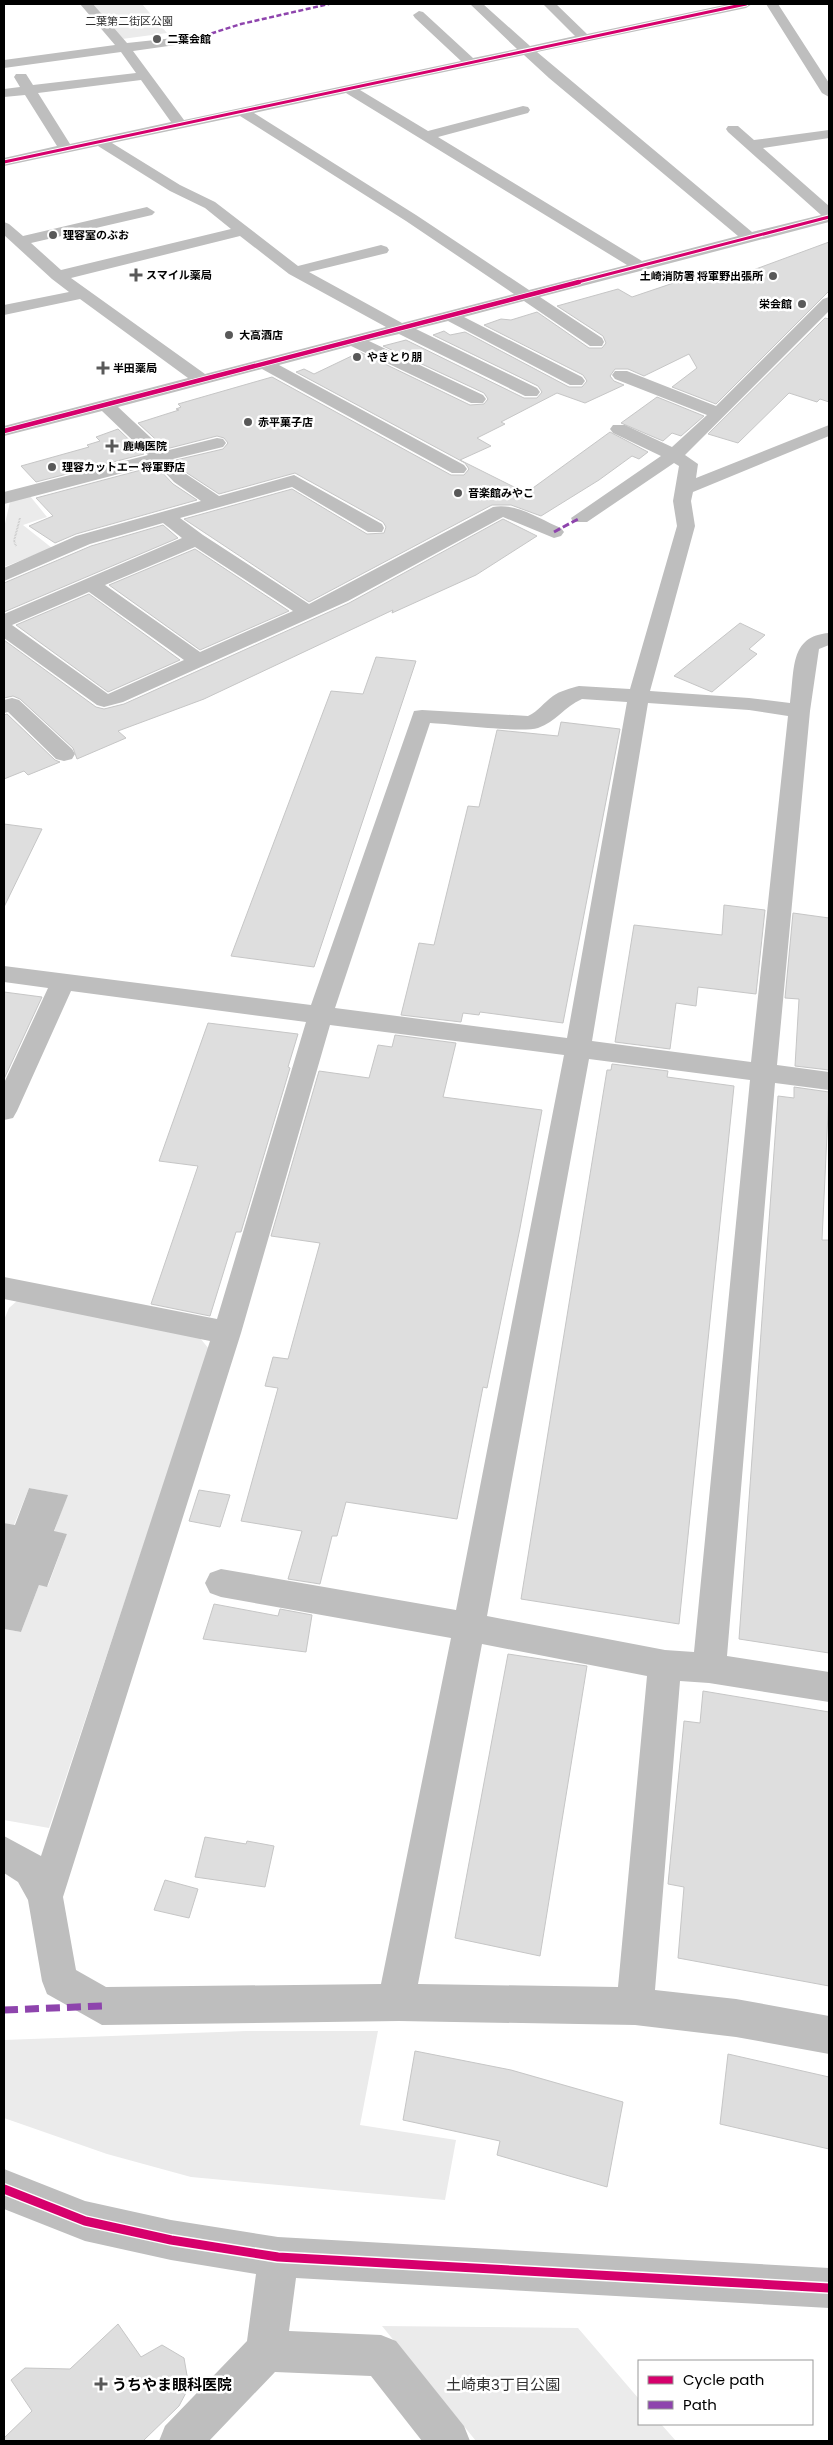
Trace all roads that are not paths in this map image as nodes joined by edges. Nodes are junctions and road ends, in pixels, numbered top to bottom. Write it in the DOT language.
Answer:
graph roads {
  1 [pos="86,4"];
  2 [pos="476,4"];
  3 [pos="549,4"];
  4 [pos="746,4"];
  5 [pos="772,4"];
  6 [pos="647,10"];
  7 [pos="419,15"];
  8 [pos="660,22"];
  9 [pos="197,38"];
  10 [pos="584,38"];
  11 [pos="125,48"];
  12 [pos="4,49"];
  13 [pos="527,50"];
  14 [pos="471,62"];
  15 [pos="8,63"];
  16 [pos="143,76"];
  17 [pos="349,89"];
  18 [pos="29,90"];
  19 [pos="4,93"];
  20 [pos="829,94"];
  21 [pos="240,110"];
  22 [pos="523,110"];
  23 [pos="179,123"];
  24 [pos="733,129"];
  25 [pos="829,134"];
  26 [pos="427,136"];
  27 [pos="99,140"];
  28 [pos="751,145"];
  29 [pos="65,148"];
  30 [pos="4,162"];
  31 [pos="147,212"];
  32 [pos="829,215"];
  33 [pos="4,226"];
  34 [pos="245,230"];
  35 [pos="748,237"];
  36 [pos="22,241"];
  37 [pos="381,250"];
  38 [pos="638,265"];
  39 [pos="295,271"];
  40 [pos="58,276"];
  41 [pos="81,294"];
  42 [pos="526,295"];
  43 [pos="829,302"];
  44 [pos="4,310"];
  45 [pos="449,315"];
  46 [pos="400,328"];
  47 [pos="352,340"];
  48 [pos="596,342"];
  49 [pos="263,363"];
  50 [pos="620,375"];
  51 [pos="201,379"];
  52 [pos="576,381"];
  53 [pos="531,392"];
  54 [pos="477,399"];
  55 [pos="105,404"];
  56 [pos="719,413"];
  57 [pos="619,429"];
  58 [pos="829,430"];
  59 [pos="4,431"];
  60 [pos="217,443"];
  61 [pos="674,455"];
  62 [pos="161,457"];
  63 [pos="458,469"];
  64 [pos="684,489"];
  65 [pos="12,496"];
  66 [pos="216,502"];
  67 [pos="166,516"];
  68 [pos="580,518"];
  69 [pos="375,528"];
  70 [pos="554,532"];
  71 [pos="196,539"];
  72 [pos="4,574"];
  73 [pos="90,584"];
  74 [pos="308,612"];
  75 [pos="4,621"];
  76 [pos="4,629"];
  77 [pos="829,639"];
  78 [pos="199,661"];
  79 [pos="638,696"];
  80 [pos="4,707"];
  81 [pos="799,710"];
  82 [pos="64,754"];
  83 [pos="4,974"];
  84 [pos="63,982"];
  85 [pos="320,1015"];
  86 [pos="578,1048"];
  87 [pos="763,1073"];
  88 [pos="829,1081"];
  89 [pos="4,1110"];
  90 [pos="5,1292"];
  91 [pos="227,1333"];
  92 [pos="221,1583"];
  93 [pos="469,1627"];
  94 [pos="665,1664"];
  95 [pos="709,1668"];
  96 [pos="829,1687"];
  97 [pos="4,1853"];
  98 [pos="45,1897"];
  99 [pos="402,2002"];
  100 [pos="635,2006"];
  101 [pos="829,2036"];
  102 [pos="4,2189"];
  103 [pos="278,2257"];
  104 [pos="829,2288"];
  105 [pos="266,2351"];
  106 [pos="180,2441"];
  107 [pos="449,2441"];
  1 -- 11 [label="street"];
  2 -- 13 [label="street"];
  3 -- 10 [label="street"];
  4 -- 8 [label="street"];
  5 -- 20 [label="street"];
  6 -- 8 [label="street"];
  7 -- 14 [label="street"];
  8 -- 10 [label="street"];
  9 -- 11 [label="street"];
  10 -- 13 [label="street"];
  11 -- 15 [label="street"];
  11 -- 16 [label="street"];
  12 -- 15 [label="street"];
  13 -- 14 [label="street"];
  13 -- 35 [label="street"];
  14 -- 17 [label="street"];
  15 -- 18 [label="street"];
  16 -- 18 [label="street"];
  16 -- 23 [label="street"];
  17 -- 21 [label="street"];
  17 -- 26 [label="street"];
  18 -- 19 [label="street"];
  18 -- 29 [label="street"];
  21 -- 23 [label="street"];
  21 -- 42 [label="street"];
  22 -- 26 [label="street"];
  23 -- 27 [label="street"];
  24 -- 28 [label="street"];
  25 -- 28 [label="street"];
  26 -- 38 [label="street"];
  27 -- 29 [label="street"];
  27 -- 34 [label="street"];
  28 -- 32 [label="street"];
  29 -- 30 [label="street"];
  31 -- 36 [label="street"];
  32 -- 35 [label="street"];
  33 -- 36 [label="street"];
  34 -- 39 [label="street"];
  34 -- 40 [label="street"];
  35 -- 38 [label="street"];
  36 -- 40 [label="street"];
  37 -- 39 [label="street"];
  38 -- 42 [label="street"];
  39 -- 46 [label="street"];
  40 -- 41 [label="street"];
  41 -- 44 [label="street"];
  41 -- 51 [label="street"];
  42 -- 45 [label="street"];
  42 -- 48 [label="street"];
  43 -- 56 [label="street"];
  45 -- 46 [label="street"];
  45 -- 52 [label="street"];
  46 -- 47 [label="street"];
  46 -- 53 [label="street"];
  47 -- 49 [label="street"];
  47 -- 54 [label="street"];
  49 -- 51 [label="street"];
  49 -- 63 [label="street"];
  50 -- 56 [label="street"];
  51 -- 55 [label="street"];
  55 -- 59 [label="street"];
  55 -- 62 [label="street"];
  56 -- 61 [label="street"];
  57 -- 61 [label="street"];
  58 -- 64 [label="street"];
  60 -- 62 [label="street"];
  61 -- 64 [label="street"];
  61 -- 68 [label="street"];
  62 -- 65 [label="street"];
  62 -- 66 [label="street"];
  64 -- 79 [label="street"];
  66 -- 67 [label="street"];
  66 -- 69 [label="street"];
  67 -- 71 [label="street"];
  67 -- 72 [label="street"];
  70 -- 74 [label="street"];
  71 -- 73 [label="street"];
  71 -- 74 [label="street"];
  73 -- 75 [label="street"];
  73 -- 78 [label="street"];
  74 -- 78 [label="street"];
  76 -- 78 [label="street"];
  77 -- 81 [label="street"];
  79 -- 81 [label="street"];
  79 -- 85 [label="street"];
  79 -- 86 [label="street"];
  80 -- 82 [label="street"];
  81 -- 87 [label="street"];
  83 -- 84 [label="street"];
  84 -- 85 [label="street"];
  84 -- 89 [label="street"];
  85 -- 86 [label="street"];
  85 -- 91 [label="street"];
  86 -- 87 [label="street"];
  86 -- 93 [label="street"];
  87 -- 88 [label="street"];
  87 -- 95 [label="street"];
  90 -- 91 [label="street"];
  91 -- 98 [label="street"];
  92 -- 93 [label="street"];
  93 -- 94 [label="street"];
  93 -- 99 [label="street"];
  94 -- 95 [label="street"];
  94 -- 100 [label="street"];
  95 -- 96 [label="street"];
  97 -- 98 [label="street"];
  98 -- 99 [label="street"];
  99 -- 100 [label="street"];
  100 -- 101 [label="street"];
  102 -- 103 [label="street"];
  103 -- 104 [label="street"];
  103 -- 105 [label="street"];
  105 -- 106 [label="street"];
  105 -- 107 [label="street"];
}
